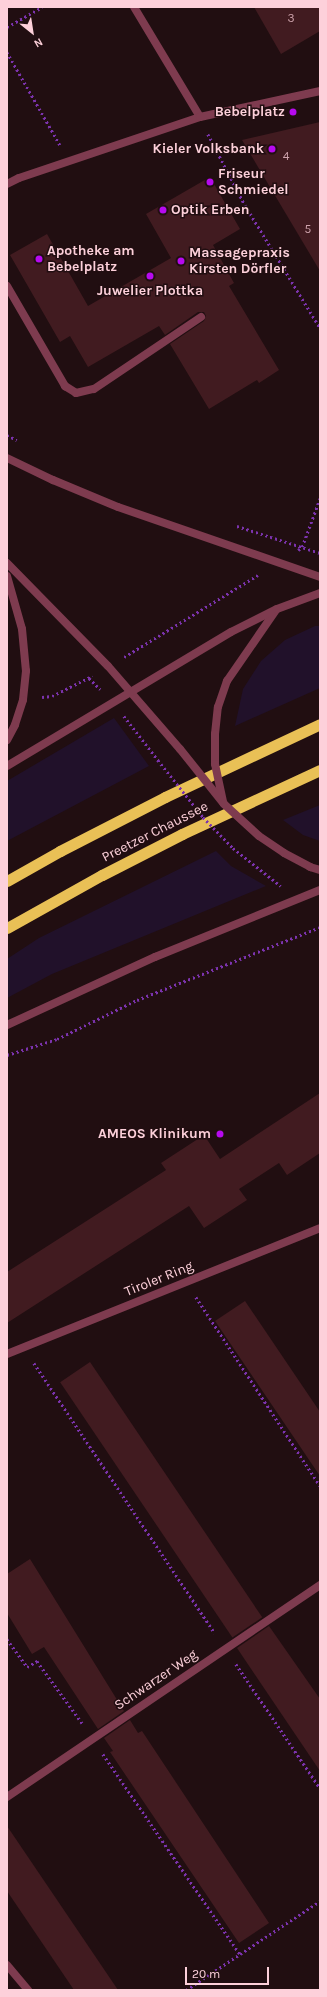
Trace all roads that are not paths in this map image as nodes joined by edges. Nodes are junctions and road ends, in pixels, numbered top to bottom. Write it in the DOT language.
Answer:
graph roads {
  1 [pos="134,7"];
  2 [pos="320,91"];
  3 [pos="200,117"];
  4 [pos="7,184"];
  5 [pos="7,286"];
  6 [pos="201,317"];
  7 [pos="7,458"];
  8 [pos="7,563"];
  9 [pos="7,576"];
  10 [pos="320,577"];
  11 [pos="320,593"];
  12 [pos="277,609"];
  13 [pos="131,691"];
  14 [pos="320,724"];
  15 [pos="7,740"];
  16 [pos="7,766"];
  17 [pos="320,770"];
  18 [pos="224,804"];
  19 [pos="320,870"];
  20 [pos="7,881"];
  21 [pos="320,890"];
  22 [pos="7,928"];
  23 [pos="7,1025"];
  24 [pos="320,1228"];
  25 [pos="7,1354"];
  26 [pos="320,1585"];
  27 [pos="7,1797"];
  28 [pos="7,1965"];
  29 [pos="28,1990"];
  1 -- 3 [label="street"];
  2 -- 3 [label="street"];
  3 -- 4 [label="street"];
  5 -- 6 [label="street"];
  7 -- 10 [label="street"];
  8 -- 13 [label="street"];
  9 -- 15 [label="street"];
  11 -- 12 [label="street"];
  12 -- 13 [label="street"];
  12 -- 18 [label="street, bridge"];
  13 -- 16 [label="street"];
  13 -- 18 [label="street, bridge"];
  14 -- 20 [label="highway, Preetzer Chaussee"];
  17 -- 22 [label="highway, Preetzer Chaussee"];
  18 -- 19 [label="street, bridge"];
  21 -- 23 [label="street"];
  24 -- 25 [label="street, Tiroler Ring"];
  26 -- 27 [label="street, Schwarzer Weg"];
  28 -- 29 [label="street"];
}
